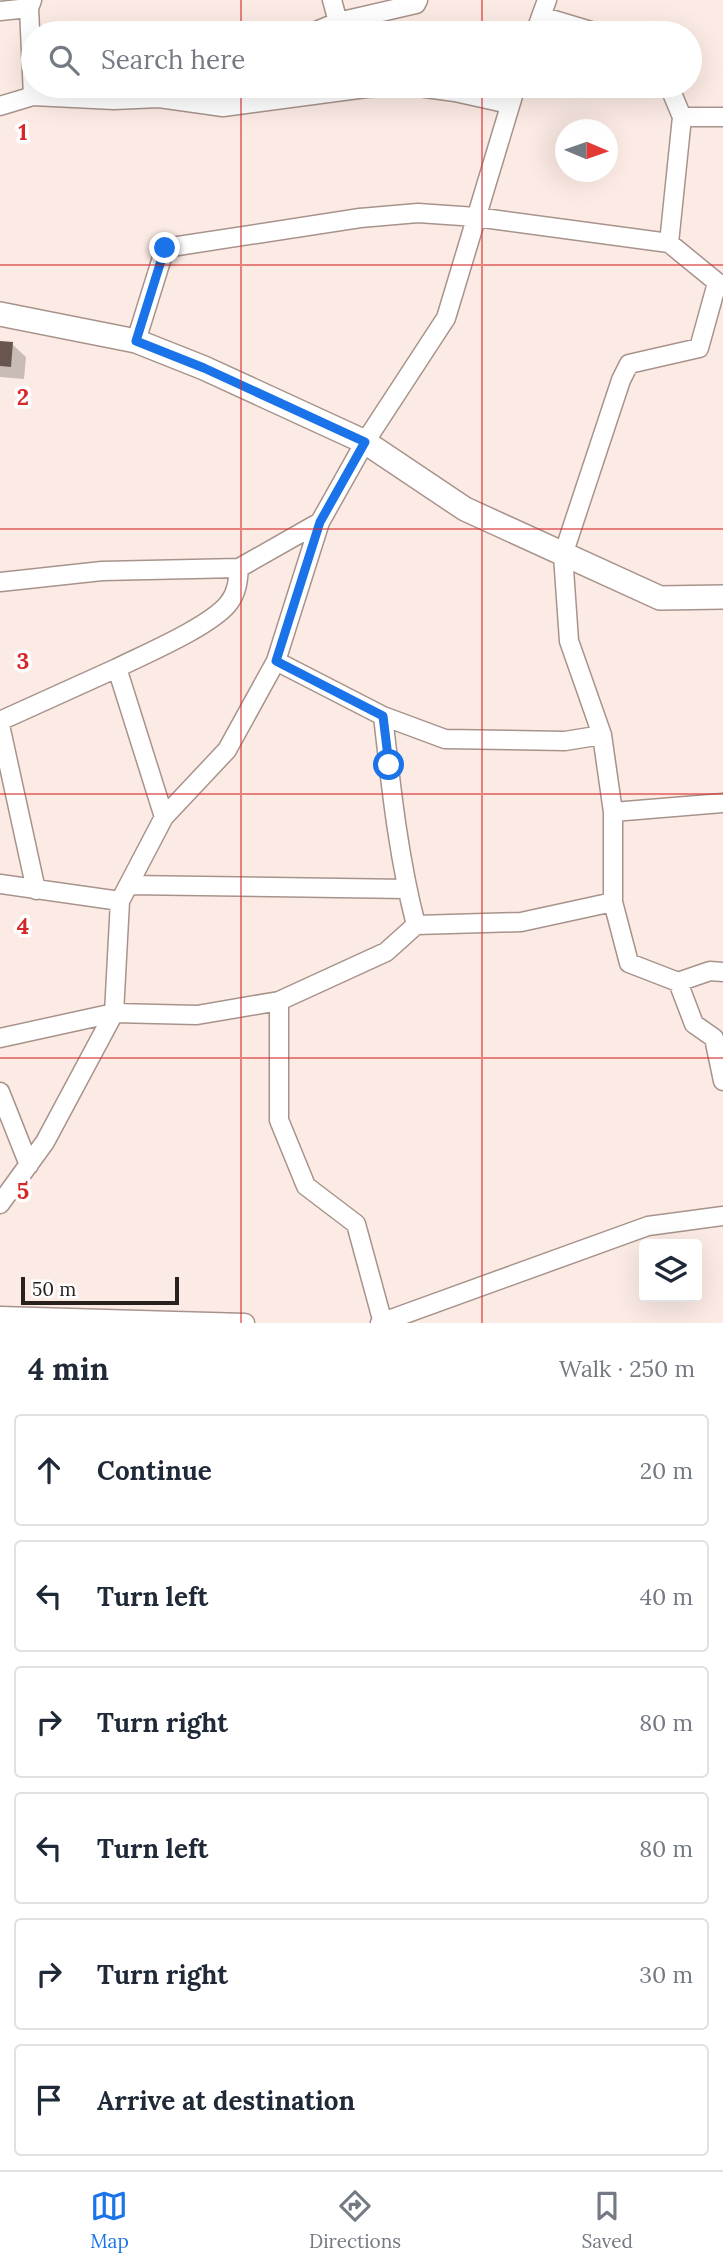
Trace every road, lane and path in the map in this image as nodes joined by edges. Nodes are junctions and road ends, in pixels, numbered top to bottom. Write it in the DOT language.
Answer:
graph roads {
  1 [pos="332,0"];
  2 [pos="418,0"];
  3 [pos="30,4"];
  4 [pos="0,11"];
  5 [pos="338,21"];
  6 [pos="342,21"];
  7 [pos="26,98"];
  8 [pos="74,98"];
  9 [pos="159,98"];
  10 [pos="291,98"];
  11 [pos="482,98"];
  12 [pos="511,98"];
  13 [pos="674,98"];
  14 [pos="509,104"];
  15 [pos="0,106"];
  16 [pos="682,117"];
  17 [pos="723,117"];
  18 [pos="476,217"];
  19 [pos="669,243"];
  20 [pos="720,285"];
  21 [pos="0,314"];
  22 [pos="136,341"];
  23 [pos="365,442"];
  24 [pos="320,522"];
  25 [pos="563,555"];
  26 [pos="239,568"];
  27 [pos="0,582"];
  28 [pos="723,597"];
  29 [pos="276,661"];
  30 [pos="117,668"];
  31 [pos="383,716"];
  32 [pos="0,723"];
  33 [pos="602,735"];
  34 [pos="723,803"];
  35 [pos="613,812"];
  36 [pos="164,817"];
  37 [pos="0,884"];
  38 [pos="407,889"];
  39 [pos="36,890"];
  40 [pos="125,893"];
  41 [pos="613,902"];
  42 [pos="416,925"];
  43 [pos="723,972"];
  44 [pos="678,982"];
  45 [pos="279,1001"];
  46 [pos="114,1013"];
  47 [pos="0,1038"];
  48 [pos="720,1057"];
  49 [pos="723,1082"];
  50 [pos="0,1092"];
  51 [pos="29,1165"];
  52 [pos="0,1204"];
  53 [pos="723,1216"];
  54 [pos="0,1316"];
  55 [pos="245,1323"];
  56 [pos="381,1323"];
  1 -- 5 [label="street"];
  2 -- 6 [label="street"];
  3 -- 4 [label="street"];
  7 -- 15 [label="street"];
  8 -- 9 [label="street"];
  9 -- 10 [label="street"];
  11 -- 14 [label="street"];
  12 -- 14 [label="street"];
  13 -- 16 [label="street"];
  14 -- 18 [label="street"];
  16 -- 17 [label="street"];
  16 -- 19 [label="street"];
  18 -- 19 [label="street"];
  18 -- 22 [label="street"];
  18 -- 23 [label="street"];
  19 -- 20 [label="street"];
  20 -- 25 [label="street"];
  21 -- 22 [label="street"];
  22 -- 23 [label="street"];
  23 -- 24 [label="street"];
  23 -- 25 [label="street"];
  24 -- 26 [label="street"];
  24 -- 29 [label="street"];
  25 -- 28 [label="street"];
  25 -- 33 [label="street"];
  26 -- 27 [label="street"];
  26 -- 30 [label="street"];
  29 -- 31 [label="street"];
  29 -- 36 [label="street"];
  30 -- 32 [label="street"];
  30 -- 36 [label="street"];
  31 -- 33 [label="street"];
  31 -- 38 [label="street"];
  32 -- 39 [label="street"];
  33 -- 35 [label="street"];
  34 -- 35 [label="street"];
  35 -- 41 [label="street"];
  36 -- 40 [label="street"];
  37 -- 39 [label="street"];
  38 -- 40 [label="street"];
  38 -- 42 [label="street"];
  39 -- 40 [label="street"];
  40 -- 46 [label="street"];
  41 -- 42 [label="street"];
  41 -- 44 [label="street"];
  42 -- 45 [label="street"];
  43 -- 44 [label="street"];
  44 -- 48 [label="street"];
  45 -- 46 [label="street"];
  45 -- 56 [label="street"];
  46 -- 47 [label="street"];
  46 -- 51 [label="street"];
  48 -- 49 [label="street"];
  50 -- 51 [label="street"];
  51 -- 52 [label="street"];
  53 -- 56 [label="street"];
  54 -- 55 [label="street"];
}
